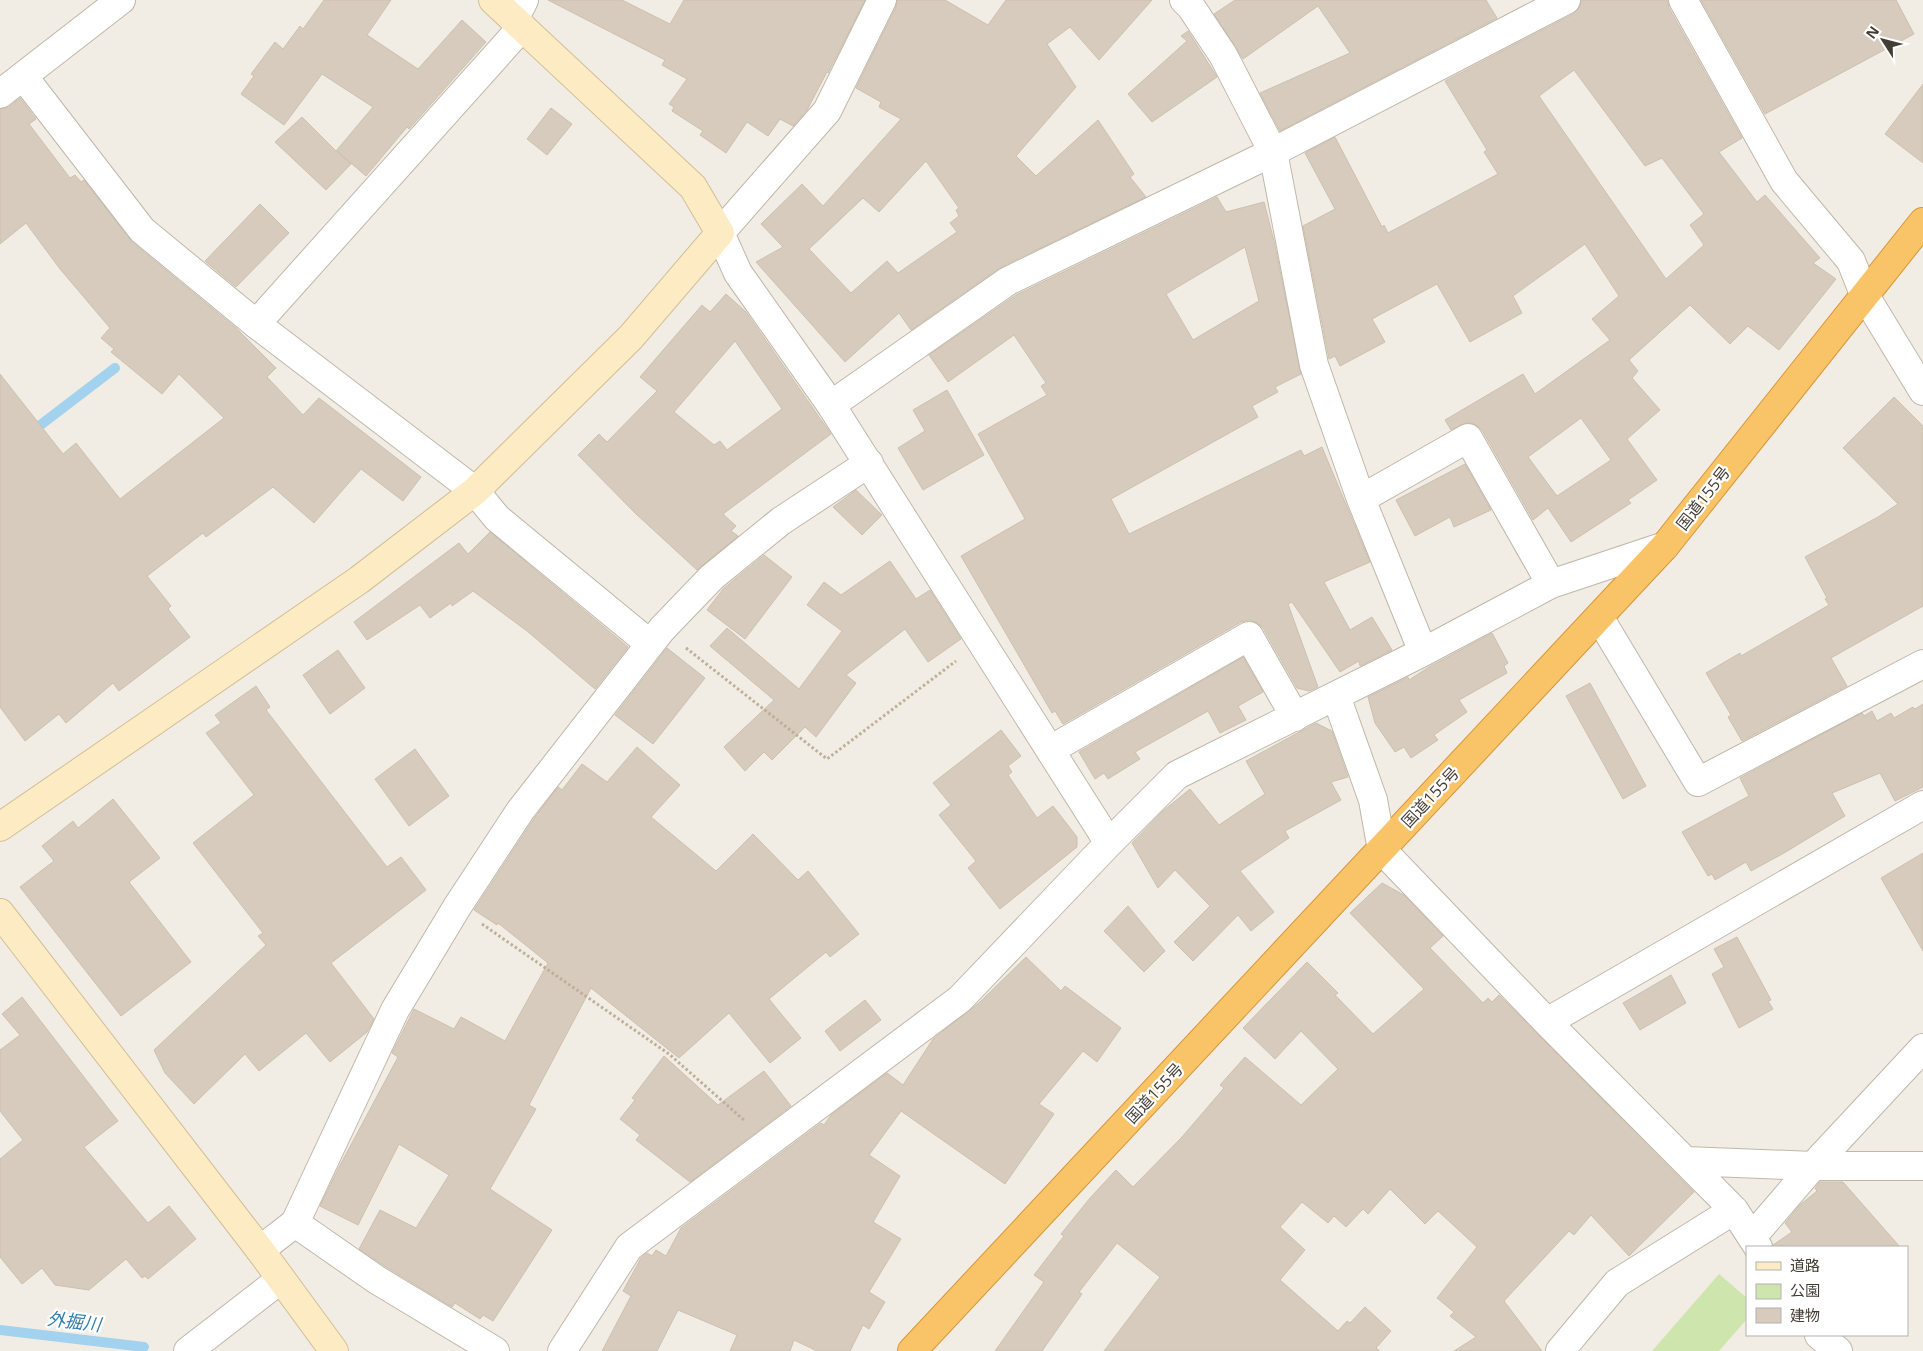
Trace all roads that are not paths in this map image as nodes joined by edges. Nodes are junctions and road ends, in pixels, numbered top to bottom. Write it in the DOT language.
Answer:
graph roads {
  1 [pos="121,0"];
  2 [pos="493,0"];
  3 [pos="882,0"];
  4 [pos="1184,0"];
  5 [pos="1566,0"];
  6 [pos="1683,0"];
  7 [pos="520,15"];
  8 [pos="23,76"];
  9 [pos="0,94"];
  10 [pos="1273,152"];
  11 [pos="1923,222"];
  12 [pos="720,233"];
  13 [pos="1864,294"];
  14 [pos="256,324"];
  15 [pos="1923,391"];
  16 [pos="831,405"];
  17 [pos="868,463"];
  18 [pos="475,490"];
  19 [pos="1361,499"];
  20 [pos="1665,546"];
  21 [pos="1551,584"];
  22 [pos="1599,617"];
  23 [pos="656,637"];
  24 [pos="1423,652"];
  25 [pos="1923,664"];
  26 [pos="1336,696"];
  27 [pos="1295,717"];
  28 [pos="1050,750"];
  29 [pos="1923,805"];
  30 [pos="0,827"];
  31 [pos="1109,843"];
  32 [pos="1382,850"];
  33 [pos="0,913"];
  34 [pos="1547,1022"];
  35 [pos="1923,1048"];
  36 [pos="1686,1161"];
  37 [pos="1813,1166"];
  38 [pos="1923,1166"];
  39 [pos="1734,1210"];
  40 [pos="295,1223"];
  41 [pos="1755,1242"];
  42 [pos="260,1250"];
  43 [pos="281,1278"];
  44 [pos="1820,1336"];
  45 [pos="188,1351"];
  46 [pos="334,1351"];
  47 [pos="495,1351"];
  48 [pos="562,1351"];
  49 [pos="912,1351"];
  50 [pos="1560,1351"];
  51 [pos="1838,1351"];
  1 -- 8 [label="street"];
  2 -- 7 [label="street"];
  3 -- 12 [label="street"];
  4 -- 10 [label="street"];
  5 -- 10 [label="street"];
  6 -- 13 [label="street"];
  7 -- 12 [label="street"];
  7 -- 14 [label="street"];
  8 -- 9 [label="street"];
  8 -- 14 [label="street"];
  10 -- 16 [label="street"];
  10 -- 19 [label="street"];
  11 -- 13 [label="highway, 国道155号"];
  12 -- 16 [label="street"];
  12 -- 18 [label="street"];
  13 -- 15 [label="street"];
  13 -- 20 [label="highway, 国道155号"];
  14 -- 18 [label="street"];
  16 -- 17 [label="street"];
  17 -- 23 [label="street"];
  17 -- 28 [label="street"];
  18 -- 23 [label="street"];
  18 -- 30 [label="street"];
  19 -- 21 [label="street"];
  19 -- 24 [label="street"];
  20 -- 21 [label="street"];
  20 -- 22 [label="highway, 国道155号"];
  21 -- 24 [label="street"];
  22 -- 25 [label="street"];
  22 -- 32 [label="highway, 国道155号"];
  23 -- 40 [label="street"];
  24 -- 26 [label="street"];
  26 -- 27 [label="street"];
  26 -- 32 [label="street"];
  27 -- 28 [label="street"];
  27 -- 31 [label="street"];
  28 -- 31 [label="street"];
  29 -- 34 [label="street"];
  31 -- 48 [label="street"];
  32 -- 34 [label="street"];
  32 -- 49 [label="highway, 国道155号"];
  33 -- 42 [label="street"];
  34 -- 36 [label="street"];
  35 -- 37 [label="street"];
  36 -- 37 [label="street"];
  36 -- 39 [label="street"];
  37 -- 38 [label="street"];
  37 -- 41 [label="street"];
  39 -- 41 [label="street"];
  39 -- 50 [label="street"];
  40 -- 42 [label="street"];
  40 -- 47 [label="street"];
  42 -- 43 [label="street"];
  43 -- 45 [label="street"];
  43 -- 46 [label="street"];
  44 -- 51 [label="street"];
}
